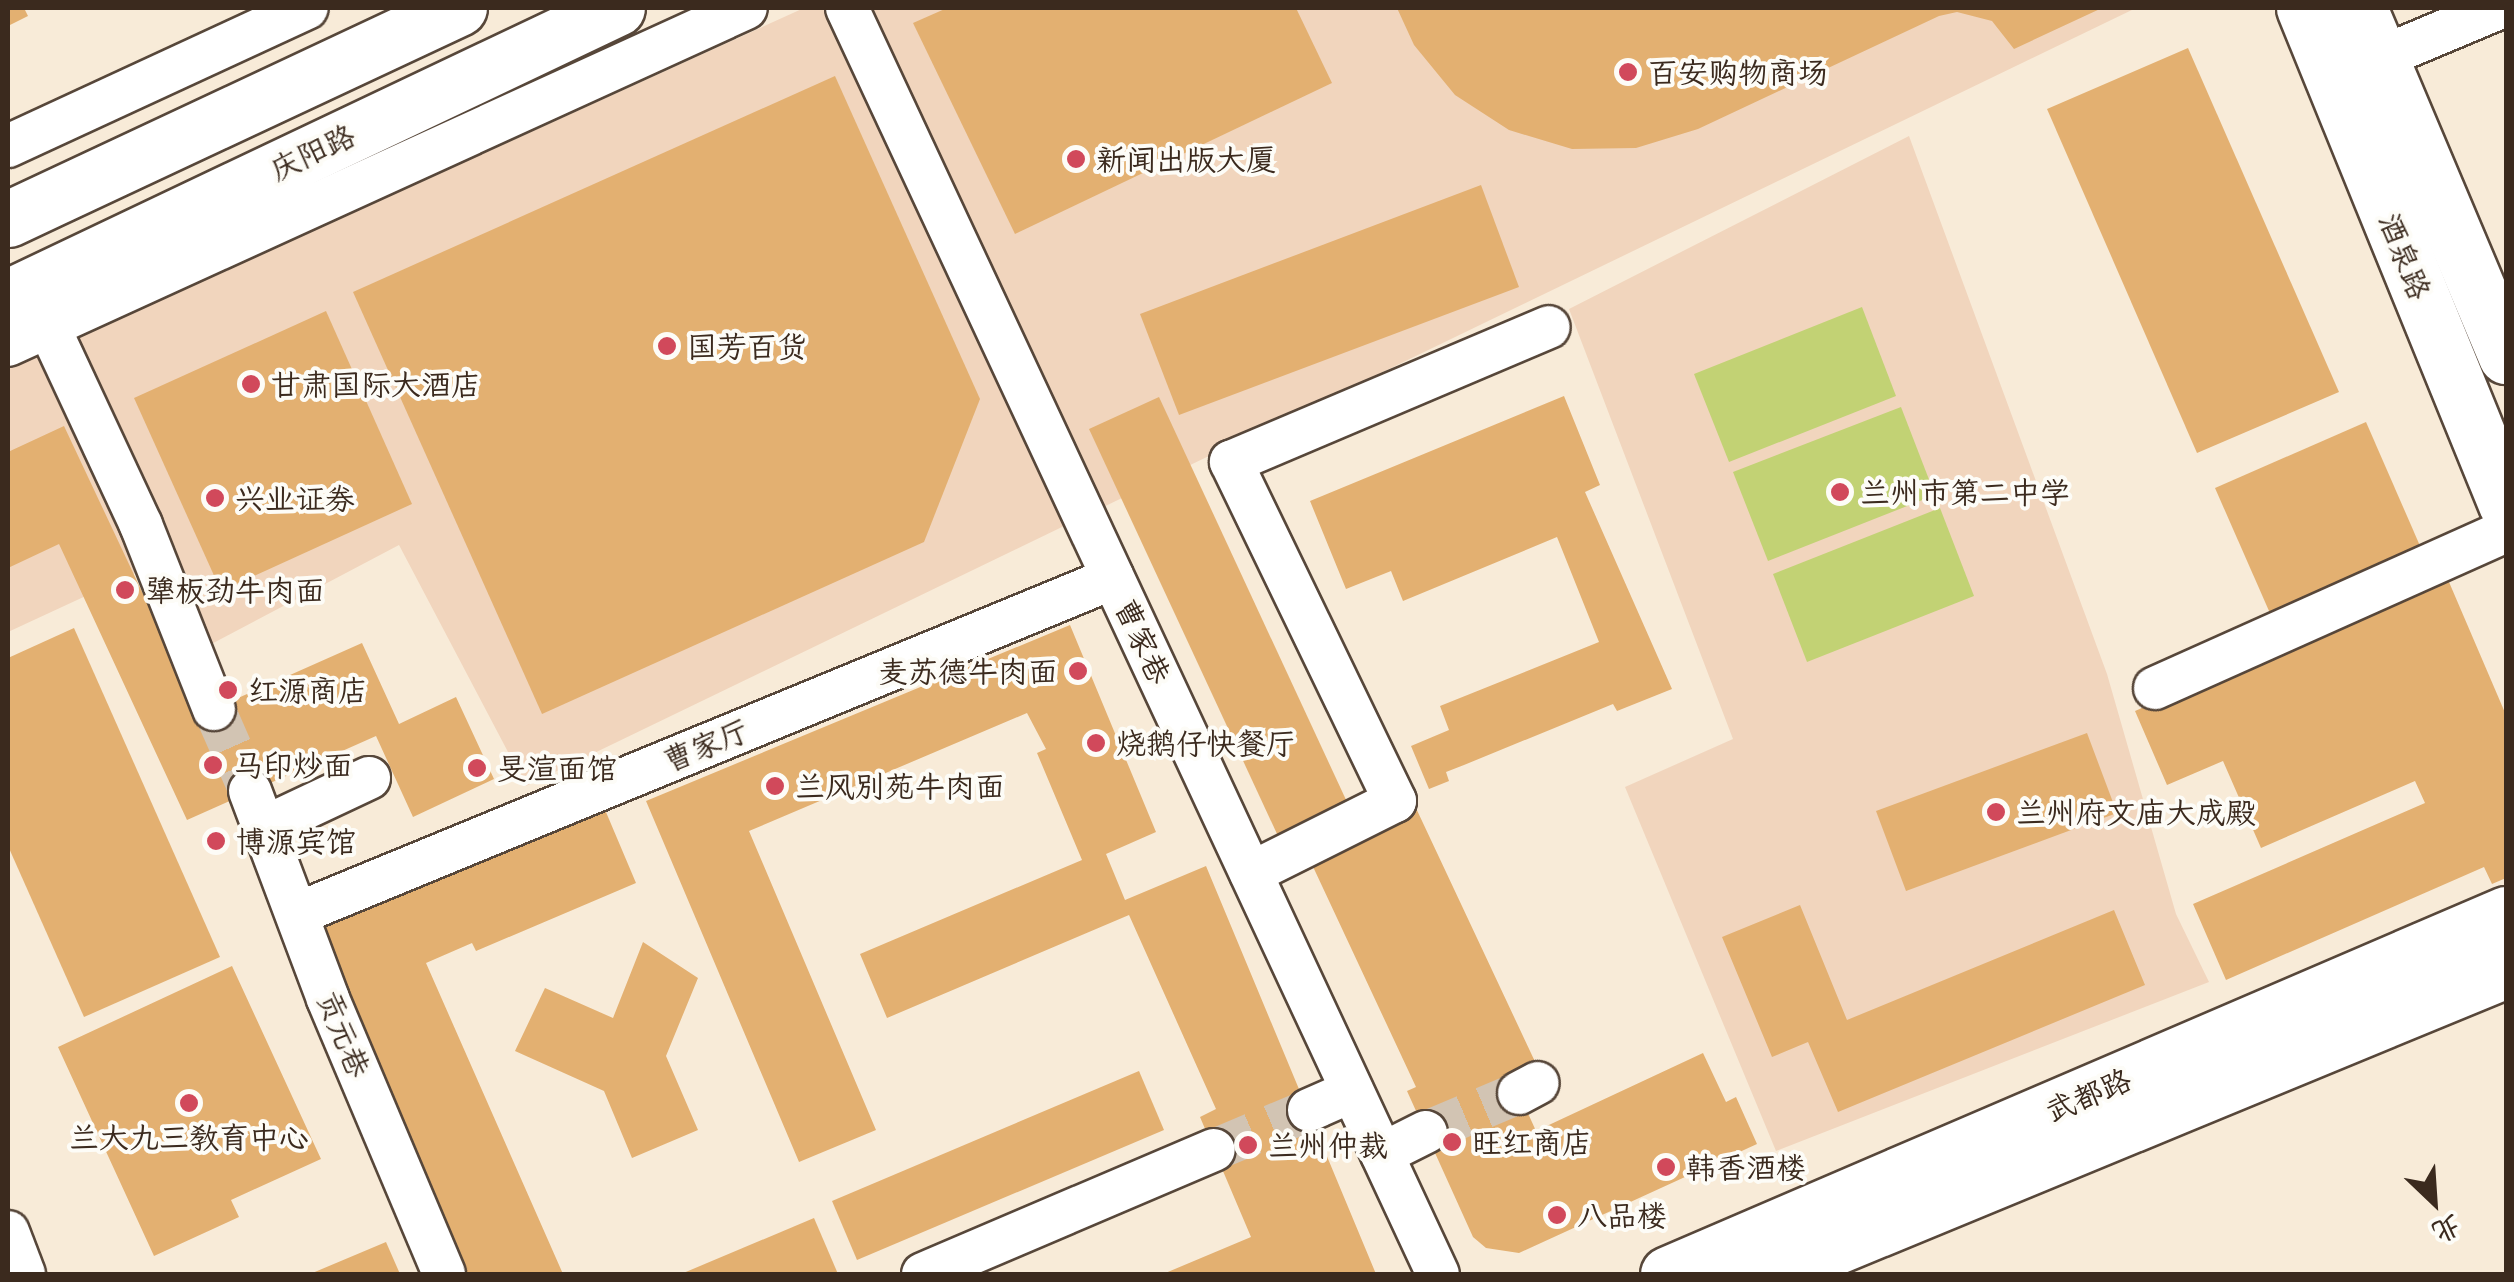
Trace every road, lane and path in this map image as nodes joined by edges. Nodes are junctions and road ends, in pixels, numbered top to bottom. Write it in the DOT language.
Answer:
graph roads {
  1 [pos="307,8"];
  2 [pos="459,8"];
  3 [pos="617,8"];
  4 [pos="746,8"];
  5 [pos="847,8"];
  6 [pos="2304,8"];
  7 [pos="2358,8"];
  8 [pos="2498,8"];
  9 [pos="2380,58"];
  10 [pos="8,146"];
  11 [pos="8,219"];
  12 [pos="28,303"];
  13 [pos="1549,326"];
  14 [pos="8,345"];
  15 [pos="2506,356"];
  16 [pos="2506,504"];
  17 [pos="2506,531"];
  18 [pos="1114,578"];
  19 [pos="2155,688"];
  20 [pos="214,710"];
  21 [pos="369,778"];
  22 [pos="1251,873"];
  23 [pos="299,912"];
  24 [pos="2506,914"];
  25 [pos="2506,970"];
  26 [pos="1352,1090"];
  27 [pos="1309,1110"];
  28 [pos="1426,1132"];
  29 [pos="1214,1150"];
  30 [pos="1382,1154"];
  31 [pos="8,1232"];
  32 [pos="24,1274"];
  33 [pos="444,1274"];
  34 [pos="923,1274"];
  35 [pos="1438,1274"];
  36 [pos="1668,1274"];
  37 [pos="1769,1274"];
  1 -- 10 [label="street"];
  2 -- 11 [label="main road"];
  3 -- 12 [label="main road, 庆阳路"];
  4 -- 12 [label="street"];
  5 -- 18 [label="street, 曹家巷"];
  6 -- 16 [label="main road, 酒泉路"];
  7 -- 9 [label="main road, 酒泉路"];
  8 -- 9 [label="street"];
  9 -- 15 [label="main road, 酒泉路"];
  12 -- 14 [label="street"];
  12 -- 20 [label="street"];
  13 -- 22 [label="street"];
  17 -- 19 [label="street"];
  18 -- 22 [label="street, 曹家巷"];
  18 -- 23 [label="street, 曹家厅"];
  21 -- 23 [label="street, 贡元巷"];
  22 -- 26 [label="street, 曹家巷"];
  23 -- 33 [label="street, 贡元巷"];
  24 -- 36 [label="main road, 武都路"];
  25 -- 37 [label="main road, 武都路"];
  26 -- 27 [label="street"];
  26 -- 30 [label="street, 曹家巷"];
  28 -- 30 [label="street"];
  29 -- 34 [label="street"];
  30 -- 35 [label="street, 曹家巷"];
  31 -- 32 [label="street"];
}
